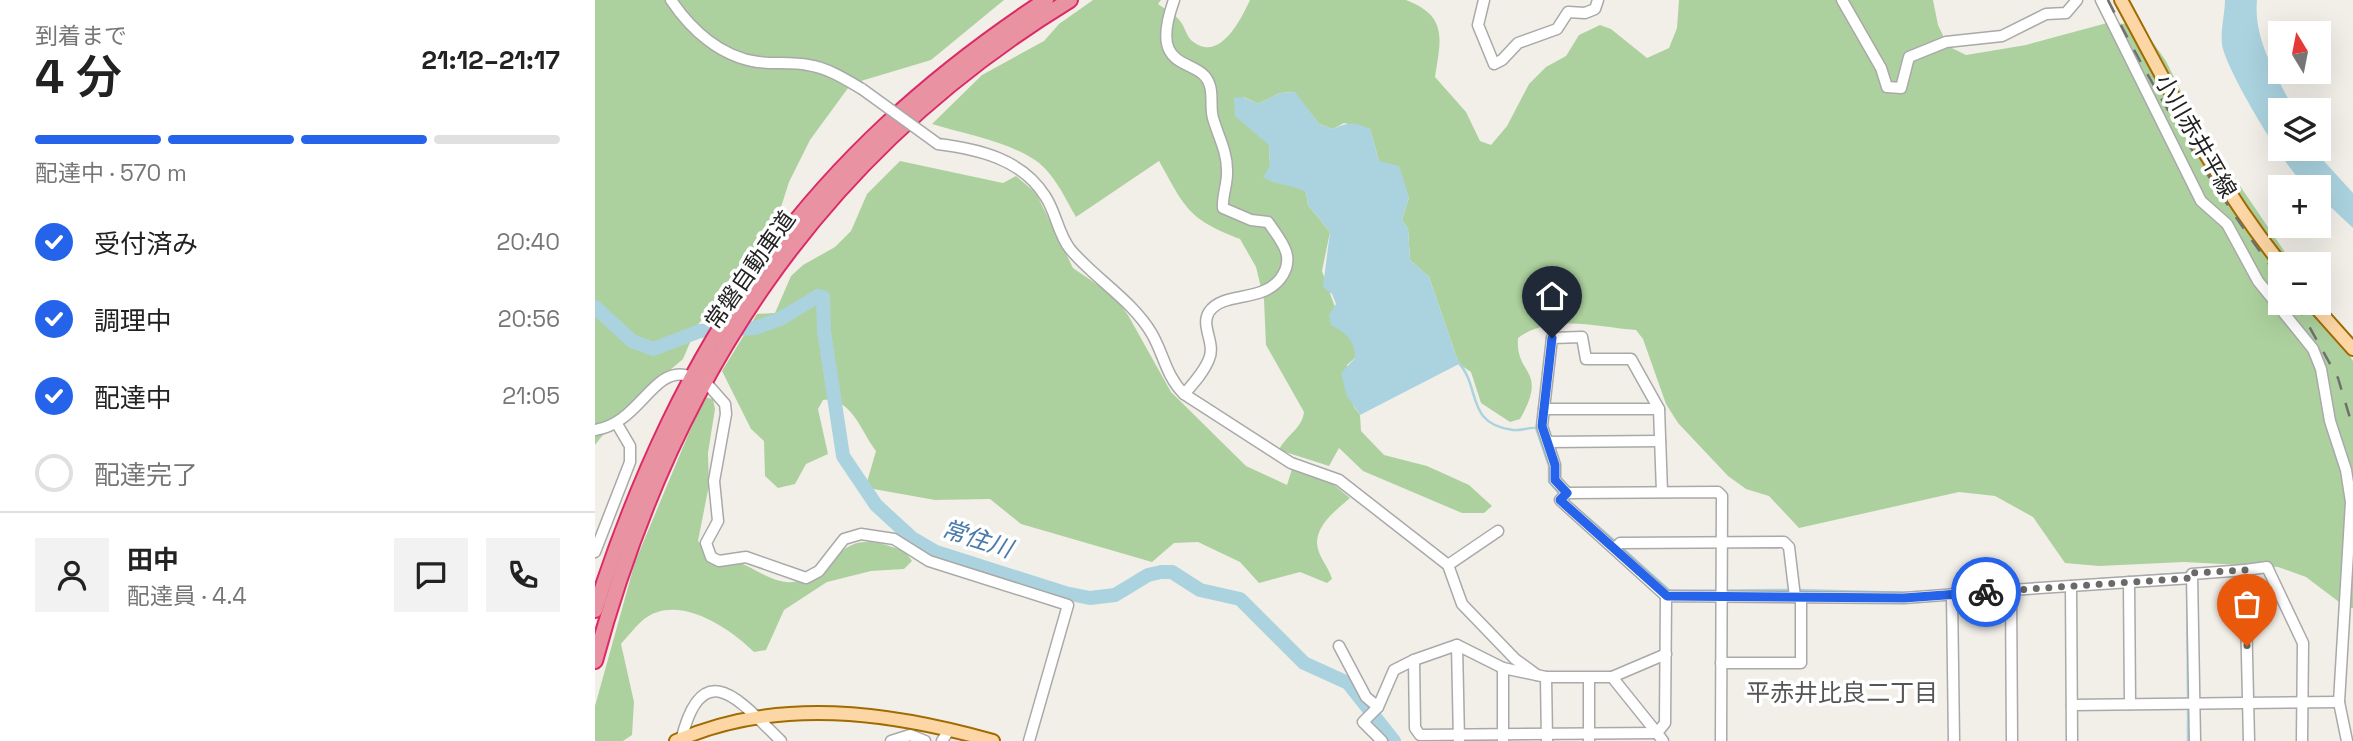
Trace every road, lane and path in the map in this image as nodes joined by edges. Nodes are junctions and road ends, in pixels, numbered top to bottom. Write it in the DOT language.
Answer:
graph roads {
  1 [pos="671,0"];
  2 [pos="1046,0"];
  3 [pos="1070,0"];
  4 [pos="1174,0"];
  5 [pos="1484,0"];
  6 [pos="1598,0"];
  7 [pos="1842,0"];
  8 [pos="2077,0"];
  9 [pos="2101,0"];
  10 [pos="2115,0"];
  11 [pos="2123,5"];
  12 [pos="2271,252"];
  13 [pos="2323,315"];
  14 [pos="2353,349"];
  15 [pos="685,375"];
  16 [pos="707,384"];
  17 [pos="1184,394"];
  18 [pos="1659,409"];
  19 [pos="1544,410"];
  20 [pos="617,424"];
  21 [pos="595,430"];
  22 [pos="1660,441"];
  23 [pos="1548,442"];
  24 [pos="1662,492"];
  25 [pos="1564,495"];
  26 [pos="1498,531"];
  27 [pos="1721,542"];
  28 [pos="1617,545"];
  29 [pos="595,552"];
  30 [pos="1447,565"];
  31 [pos="2245,570"];
  32 [pos="2192,578"];
  33 [pos="2129,582"];
  34 [pos="2071,586"];
  35 [pos="2011,590"];
  36 [pos="1721,592"];
  37 [pos="1797,593"];
  38 [pos="1952,594"];
  39 [pos="1667,596"];
  40 [pos="595,610"];
  41 [pos="1457,645"];
  42 [pos="1339,646"];
  43 [pos="1665,654"];
  44 [pos="1414,660"];
  45 [pos="595,661"];
  46 [pos="1721,663"];
  47 [pos="1503,668"];
  48 [pos="1542,676"];
  49 [pos="1612,677"];
  50 [pos="1589,678"];
  51 [pos="2302,702"];
  52 [pos="2339,702"];
  53 [pos="2248,703"];
  54 [pos="2130,704"];
  55 [pos="2195,704"];
  56 [pos="2072,705"];
  57 [pos="1376,709"];
  58 [pos="759,719"];
  59 [pos="946,735"];
  60 [pos="1503,737"];
  61 [pos="1547,737"];
  62 [pos="1589,737"];
  63 [pos="1633,737"];
  64 [pos="1660,737"];
  65 [pos="1459,738"];
  66 [pos="680,740"];
  67 [pos="781,741"];
  68 [pos="891,741"];
  69 [pos="925,741"];
  70 [pos="993,741"];
  71 [pos="1029,741"];
  72 [pos="1382,741"];
  73 [pos="1721,741"];
  74 [pos="1954,741"];
  75 [pos="2013,741"];
  76 [pos="2072,741"];
  77 [pos="2195,741"];
  78 [pos="2249,741"];
  79 [pos="2302,741"];
  80 [pos="2347,741"];
  1 -- 17 [label="street, bridge"];
  2 -- 40 [label="highway, 常磐自動車道"];
  3 -- 16 [label="highway, 常磐自動車道"];
  4 -- 17 [label="street"];
  5 -- 6 [label="street"];
  7 -- 8 [label="street"];
  9 -- 52 [label="street"];
  10 -- 11 [label="street"];
  11 -- 12 [label="main road, 小川赤井平線"];
  13 -- 14 [label="main road"];
  15 -- 20 [label="street"];
  16 -- 45 [label="highway, 常磐自動車道"];
  16 -- 71 [label="street"];
  17 -- 30 [label="street"];
  18 -- 19 [label="street"];
  18 -- 19 [label="street"];
  18 -- 22 [label="street"];
  19 -- 23 [label="street"];
  20 -- 21 [label="street"];
  20 -- 29 [label="street"];
  22 -- 23 [label="street"];
  22 -- 24 [label="street"];
  23 -- 25 [label="street"];
  24 -- 25 [label="street"];
  24 -- 27 [label="street"];
  25 -- 28 [label="street"];
  26 -- 30 [label="street"];
  27 -- 28 [label="street"];
  27 -- 36 [label="street"];
  27 -- 37 [label="street"];
  28 -- 39 [label="street"];
  30 -- 48 [label="street"];
  31 -- 32 [label="street"];
  31 -- 51 [label="street"];
  31 -- 53 [label="street"];
  32 -- 33 [label="street"];
  32 -- 55 [label="street"];
  33 -- 34 [label="street"];
  33 -- 54 [label="street"];
  34 -- 35 [label="street"];
  34 -- 56 [label="street"];
  35 -- 38 [label="street"];
  35 -- 75 [label="street"];
  36 -- 37 [label="street"];
  36 -- 39 [label="street"];
  36 -- 46 [label="street"];
  37 -- 38 [label="street"];
  37 -- 46 [label="street"];
  38 -- 74 [label="street"];
  39 -- 43 [label="street"];
  41 -- 44 [label="street"];
  41 -- 47 [label="street"];
  41 -- 65 [label="street"];
  42 -- 57 [label="street"];
  43 -- 49 [label="street"];
  43 -- 64 [label="street"];
  44 -- 57 [label="street"];
  44 -- 65 [label="street"];
  46 -- 73 [label="street"];
  47 -- 48 [label="street"];
  47 -- 60 [label="street"];
  48 -- 50 [label="street"];
  48 -- 61 [label="street"];
  49 -- 50 [label="street"];
  49 -- 64 [label="street"];
  50 -- 62 [label="street"];
  51 -- 52 [label="street"];
  51 -- 53 [label="street"];
  51 -- 79 [label="street"];
  52 -- 80 [label="street"];
  53 -- 55 [label="street"];
  53 -- 78 [label="street"];
  54 -- 55 [label="street"];
  54 -- 56 [label="street"];
  55 -- 77 [label="street"];
  56 -- 76 [label="street"];
  57 -- 72 [label="street"];
  58 -- 59 [label="main road"];
  58 -- 66 [label="main road"];
  58 -- 66 [label="street"];
  58 -- 67 [label="street"];
  59 -- 70 [label="main road"];
  60 -- 61 [label="street"];
  60 -- 65 [label="street"];
  61 -- 62 [label="street"];
  62 -- 63 [label="street"];
  63 -- 64 [label="street"];
  68 -- 69 [label="street"];
}
